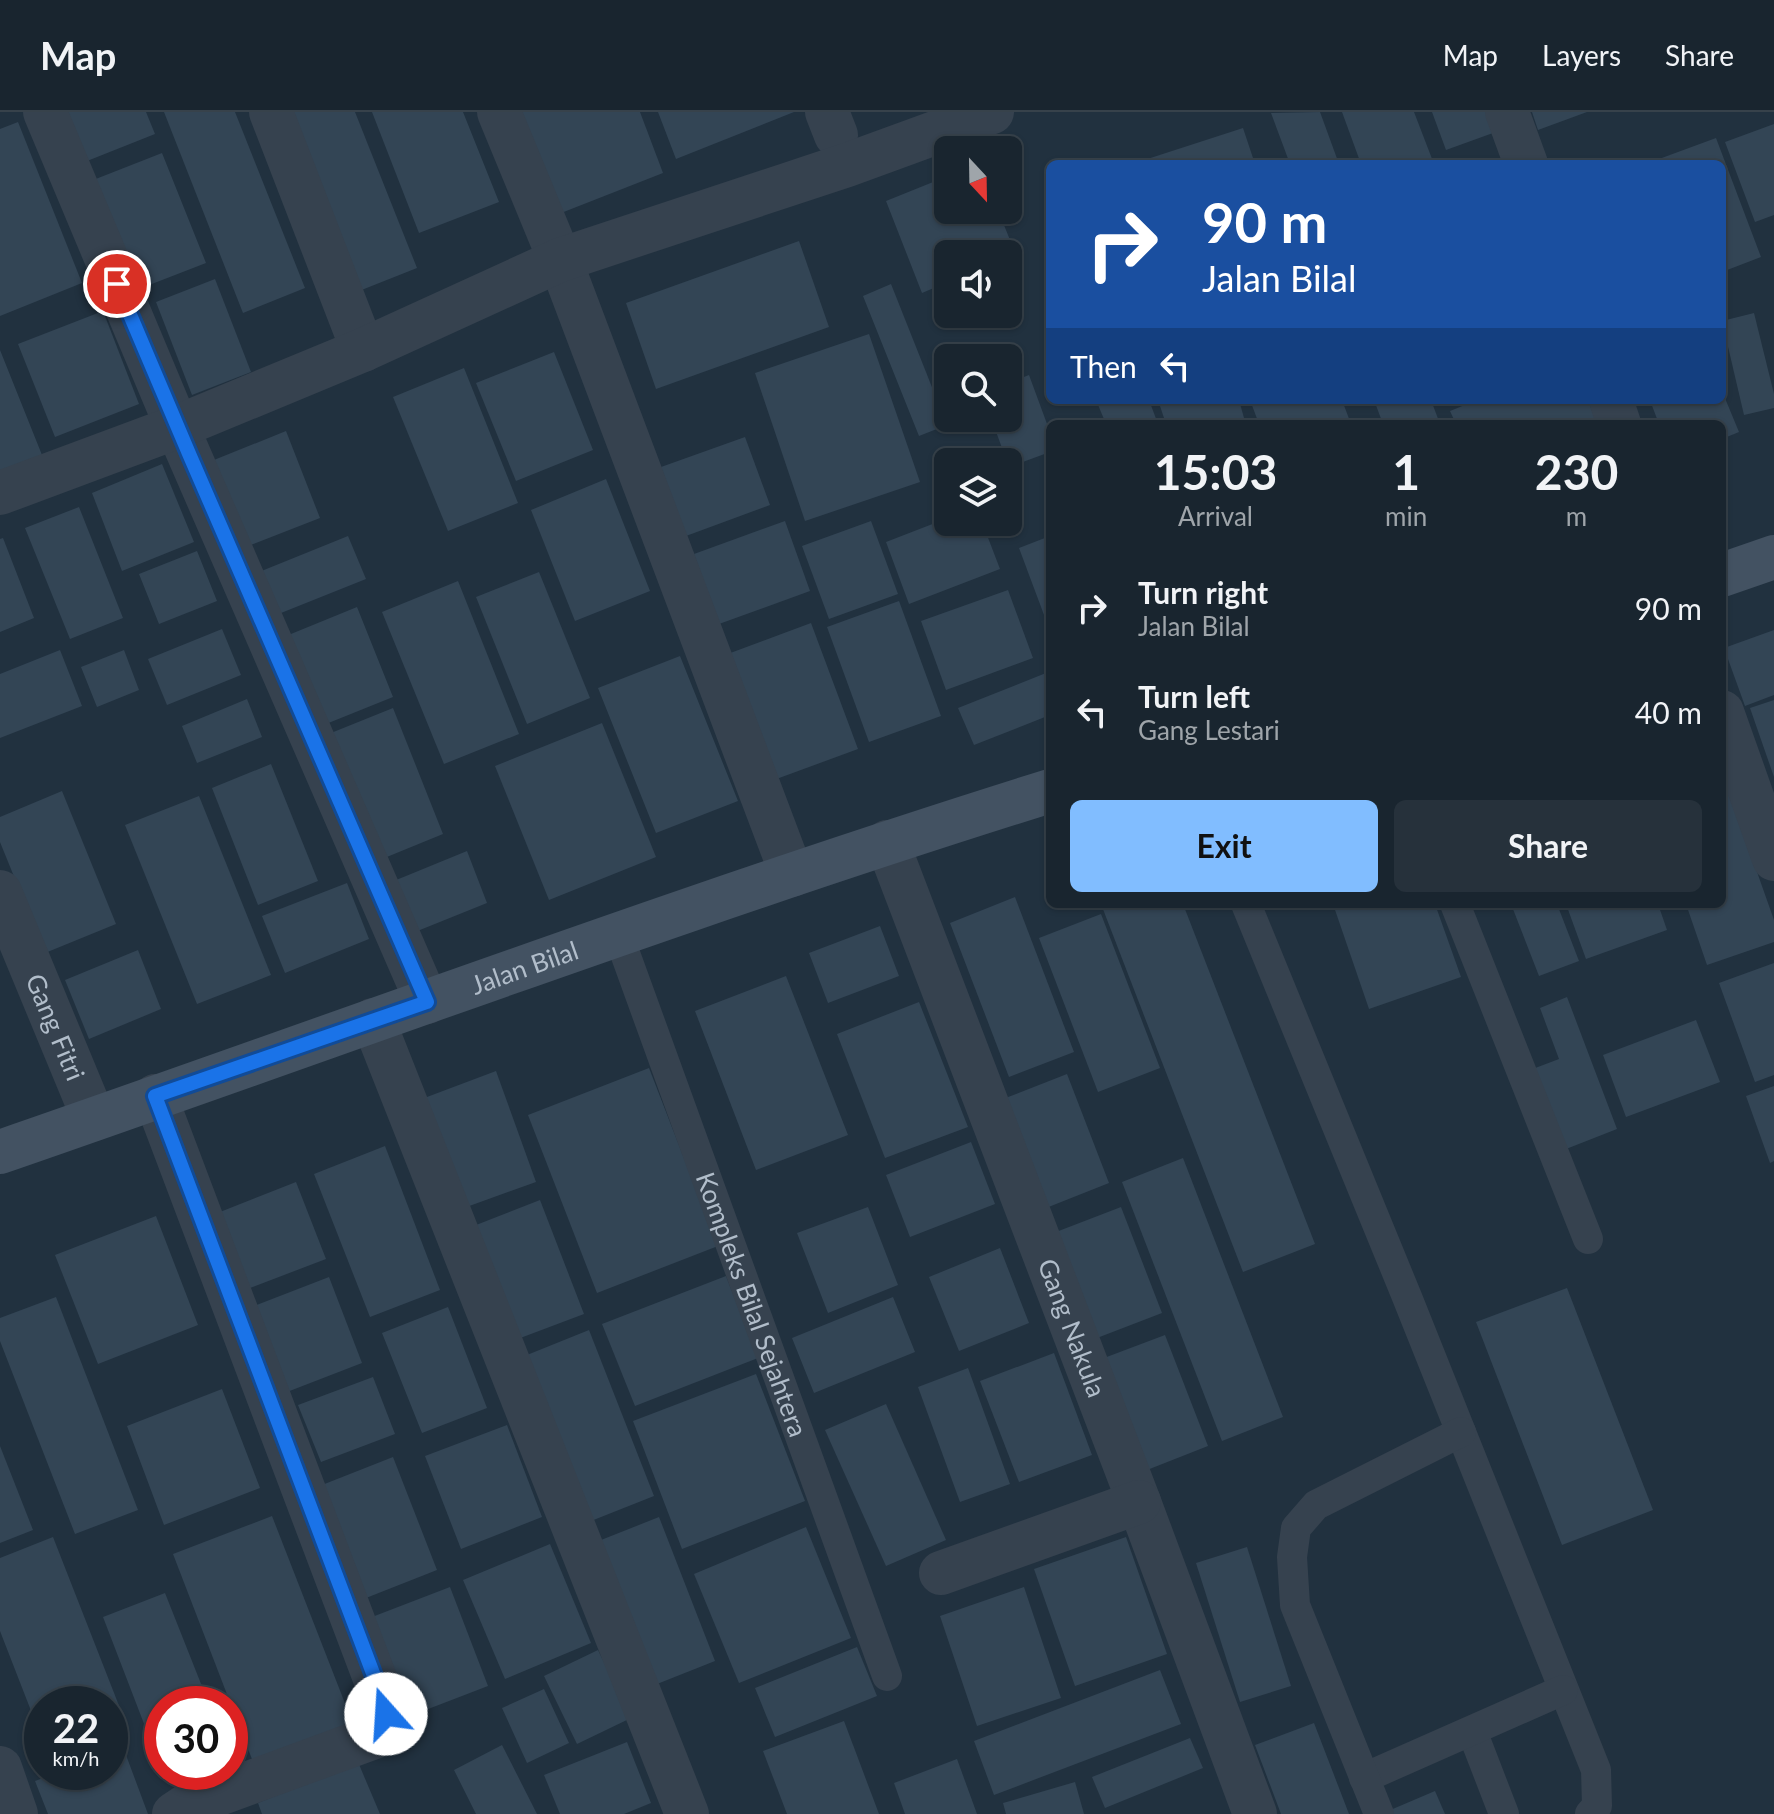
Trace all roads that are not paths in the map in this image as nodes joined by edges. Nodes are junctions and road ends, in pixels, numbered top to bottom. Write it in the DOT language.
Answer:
graph roads {
  1 [pos="45,112"];
  2 [pos="271,112"];
  3 [pos="499,112"];
  4 [pos="992,112"];
  5 [pos="1507,112"];
  6 [pos="1525,160"];
  7 [pos="560,260"];
  8 [pos="363,350"];
  9 [pos="177,427"];
  10 [pos="0,493"];
  11 [pos="1774,557"];
  12 [pos="1726,574"];
  13 [pos="1726,723"];
  14 [pos="1046,792"];
  15 [pos="887,842"];
  16 [pos="1774,859"];
  17 [pos="792,875"];
  18 [pos="0,892"];
  19 [pos="1248,908"];
  20 [pos="1457,908"];
  21 [pos="618,934"];
  22 [pos="427,1002"];
  23 [pos="373,1020"];
  24 [pos="155,1096"];
  25 [pos="94,1119"];
  26 [pos="0,1152"];
  27 [pos="1588,1239"];
  28 [pos="1461,1432"];
  29 [pos="1139,1502"];
  30 [pos="941,1573"];
  31 [pos="887,1676"];
  32 [pos="1563,1690"];
  33 [pos="1472,1731"];
  34 [pos="0,1768"];
  35 [pos="1364,1778"];
  36 [pos="16,1814"];
  37 [pos="174,1814"];
  38 [pos="687,1814"];
  39 [pos="1255,1814"];
  40 [pos="1379,1814"];
  41 [pos="1504,1814"];
  42 [pos="1590,1814"];
  1 -- 9 [label="street"];
  2 -- 8 [label="street"];
  3 -- 7 [label="street"];
  4 -- 7 [label="street"];
  5 -- 6 [label="street"];
  7 -- 8 [label="street"];
  7 -- 17 [label="street"];
  8 -- 9 [label="street"];
  9 -- 10 [label="street"];
  9 -- 22 [label="street"];
  11 -- 12 [label="main road"];
  13 -- 16 [label="street"];
  14 -- 15 [label="main road, Jalan Bilal"];
  15 -- 17 [label="main road, Jalan Bilal"];
  15 -- 29 [label="street, Gang Nakula"];
  17 -- 21 [label="main road, Jalan Bilal"];
  18 -- 25 [label="street, Gang Fitri"];
  19 -- 28 [label="lane"];
  20 -- 27 [label="lane"];
  21 -- 22 [label="main road, Jalan Bilal"];
  21 -- 31 [label="lane, Kompleks Bilal Sejahtera"];
  22 -- 23 [label="main road, Jalan Bilal"];
  23 -- 24 [label="main road, Jalan Bilal"];
  23 -- 38 [label="street"];
  24 -- 25 [label="main road, Jalan Bilal"];
  24 -- 37 [label="street"];
  25 -- 26 [label="main road, Jalan Bilal"];
  28 -- 32 [label="lane"];
  28 -- 35 [label="lane"];
  29 -- 30 [label="street"];
  29 -- 39 [label="street, Gang Nakula"];
  32 -- 33 [label="lane"];
  32 -- 42 [label="lane"];
  33 -- 35 [label="lane"];
  33 -- 41 [label="lane"];
  34 -- 36 [label="street"];
  35 -- 40 [label="lane"];
}
